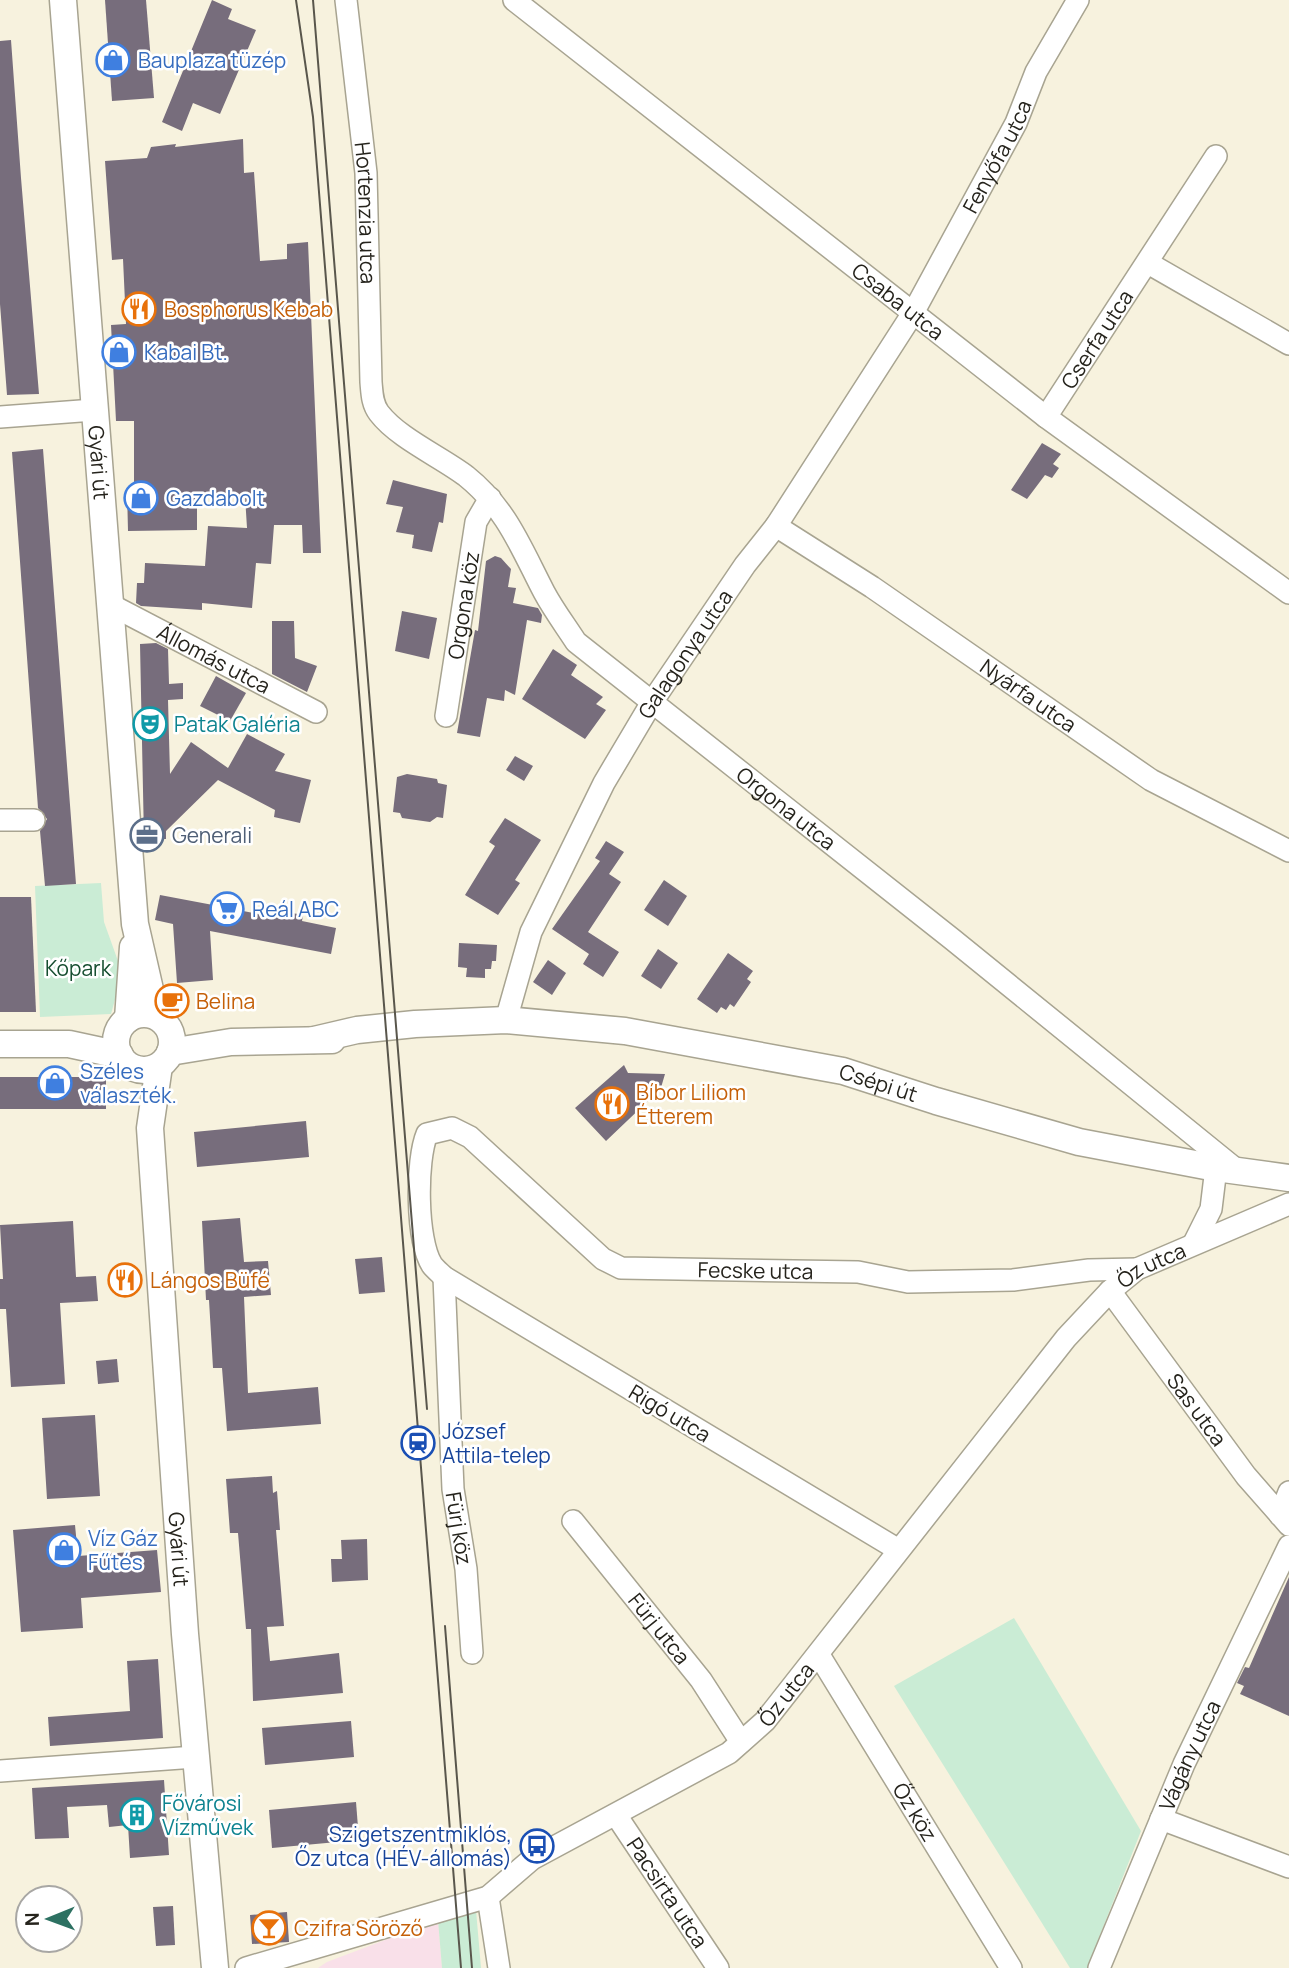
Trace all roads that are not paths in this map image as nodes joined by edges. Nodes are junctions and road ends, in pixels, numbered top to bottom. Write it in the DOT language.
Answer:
graph roads {
  1 [pos="63,0"];
  2 [pos="514,0"];
  3 [pos="1078,0"];
  4 [pos="350,4"];
  5 [pos="1216,156"];
  6 [pos="1148,263"];
  7 [pos="913,313"];
  8 [pos="1289,344"];
  9 [pos="94,410"];
  10 [pos="378,412"];
  11 [pos="0,417"];
  12 [pos="1046,417"];
  13 [pos="490,498"];
  14 [pos="776,526"];
  15 [pos="1289,593"];
  16 [pos="111,605"];
  17 [pos="652,702"];
  18 [pos="316,712"];
  19 [pos="446,716"];
  20 [pos="0,820"];
  21 [pos="34,820"];
  22 [pos="1289,851"];
  23 [pos="135,924"];
  24 [pos="506,1020"];
  25 [pos="124,1024"];
  26 [pos="164,1041"];
  27 [pos="0,1044"];
  28 [pos="69,1044"];
  29 [pos="125,1060"];
  30 [pos="150,1128"];
  31 [pos="1227,1170"];
  32 [pos="1289,1178"];
  33 [pos="1289,1204"];
  34 [pos="1194,1243"];
  35 [pos="1137,1269"];
  36 [pos="444,1277"];
  37 [pos="1110,1291"];
  38 [pos="1289,1492"];
  39 [pos="1284,1520"];
  40 [pos="573,1521"];
  41 [pos="1289,1546"];
  42 [pos="897,1549"];
  43 [pos="472,1653"];
  44 [pos="819,1655"];
  45 [pos="741,1742"];
  46 [pos="195,1757"];
  47 [pos="0,1771"];
  48 [pos="616,1815"];
  49 [pos="1161,1819"];
  50 [pos="1289,1867"];
  51 [pos="488,1897"];
  52 [pos="215,1968"];
  53 [pos="246,1968"];
  54 [pos="499,1968"];
  55 [pos="718,1968"];
  56 [pos="1011,1968"];
  57 [pos="1099,1968"];
  1 -- 9 [label="street, Gyári út"];
  2 -- 7 [label="street, Csaba utca"];
  3 -- 7 [label="street, Fenyőfa utca"];
  4 -- 10 [label="street, Hortenzia utca"];
  5 -- 6 [label="street, Cserfa utca"];
  6 -- 8 [label="street"];
  6 -- 12 [label="street, Cserfa utca"];
  7 -- 12 [label="street, Csaba utca"];
  7 -- 14 [label="street, Galagonya utca"];
  9 -- 11 [label="street"];
  9 -- 16 [label="street, Gyári út"];
  10 -- 13 [label="street, Orgona utca"];
  12 -- 15 [label="street, Csaba utca"];
  13 -- 17 [label="street, Orgona utca"];
  13 -- 19 [label="street, Orgona köz"];
  14 -- 17 [label="street, Galagonya utca"];
  14 -- 22 [label="street, Nyárfa utca"];
  16 -- 18 [label="street, Állomás utca"];
  16 -- 23 [label="street, Gyári út"];
  17 -- 24 [label="street, Galagonya utca"];
  17 -- 31 [label="street, Orgona utca"];
  20 -- 21 [label="street"];
  23 -- 25 [label="street, Gyári út"];
  23 -- 26 [label="street, Gyári út"];
  24 -- 26 [label="street, Csépi út"];
  24 -- 31 [label="street, Csépi út"];
  25 -- 26 [label="street"];
  25 -- 28 [label="street"];
  25 -- 29 [label="street"];
  26 -- 29 [label="street"];
  26 -- 30 [label="street, Gyári út"];
  27 -- 28 [label="street"];
  28 -- 29 [label="street"];
  29 -- 30 [label="street, Gyári út"];
  30 -- 46 [label="street, Gyári út"];
  31 -- 32 [label="street, Csépi út"];
  31 -- 34 [label="street, Őz utca"];
  33 -- 34 [label="street, Őz utca"];
  34 -- 35 [label="street, Őz utca"];
  35 -- 36 [label="street, Fecske utca"];
  35 -- 37 [label="street, Őz utca"];
  36 -- 42 [label="street, Rigó utca"];
  36 -- 43 [label="street, Fürj köz"];
  37 -- 39 [label="street, Sas utca"];
  37 -- 42 [label="street, Őz utca"];
  38 -- 39 [label="street"];
  40 -- 45 [label="street, Fürj utca"];
  41 -- 49 [label="street, Vágány utca"];
  42 -- 44 [label="street, Őz utca"];
  44 -- 45 [label="street, Őz utca"];
  44 -- 56 [label="street, Őz köz"];
  45 -- 48 [label="street, Őz utca"];
  46 -- 47 [label="street"];
  46 -- 52 [label="street, Gyári út"];
  48 -- 51 [label="street, Őz utca"];
  48 -- 55 [label="street, Pacsirta utca"];
  49 -- 50 [label="street"];
  49 -- 57 [label="street, Vágány utca"];
  51 -- 53 [label="street, Őz utca"];
  51 -- 54 [label="street"];
}
